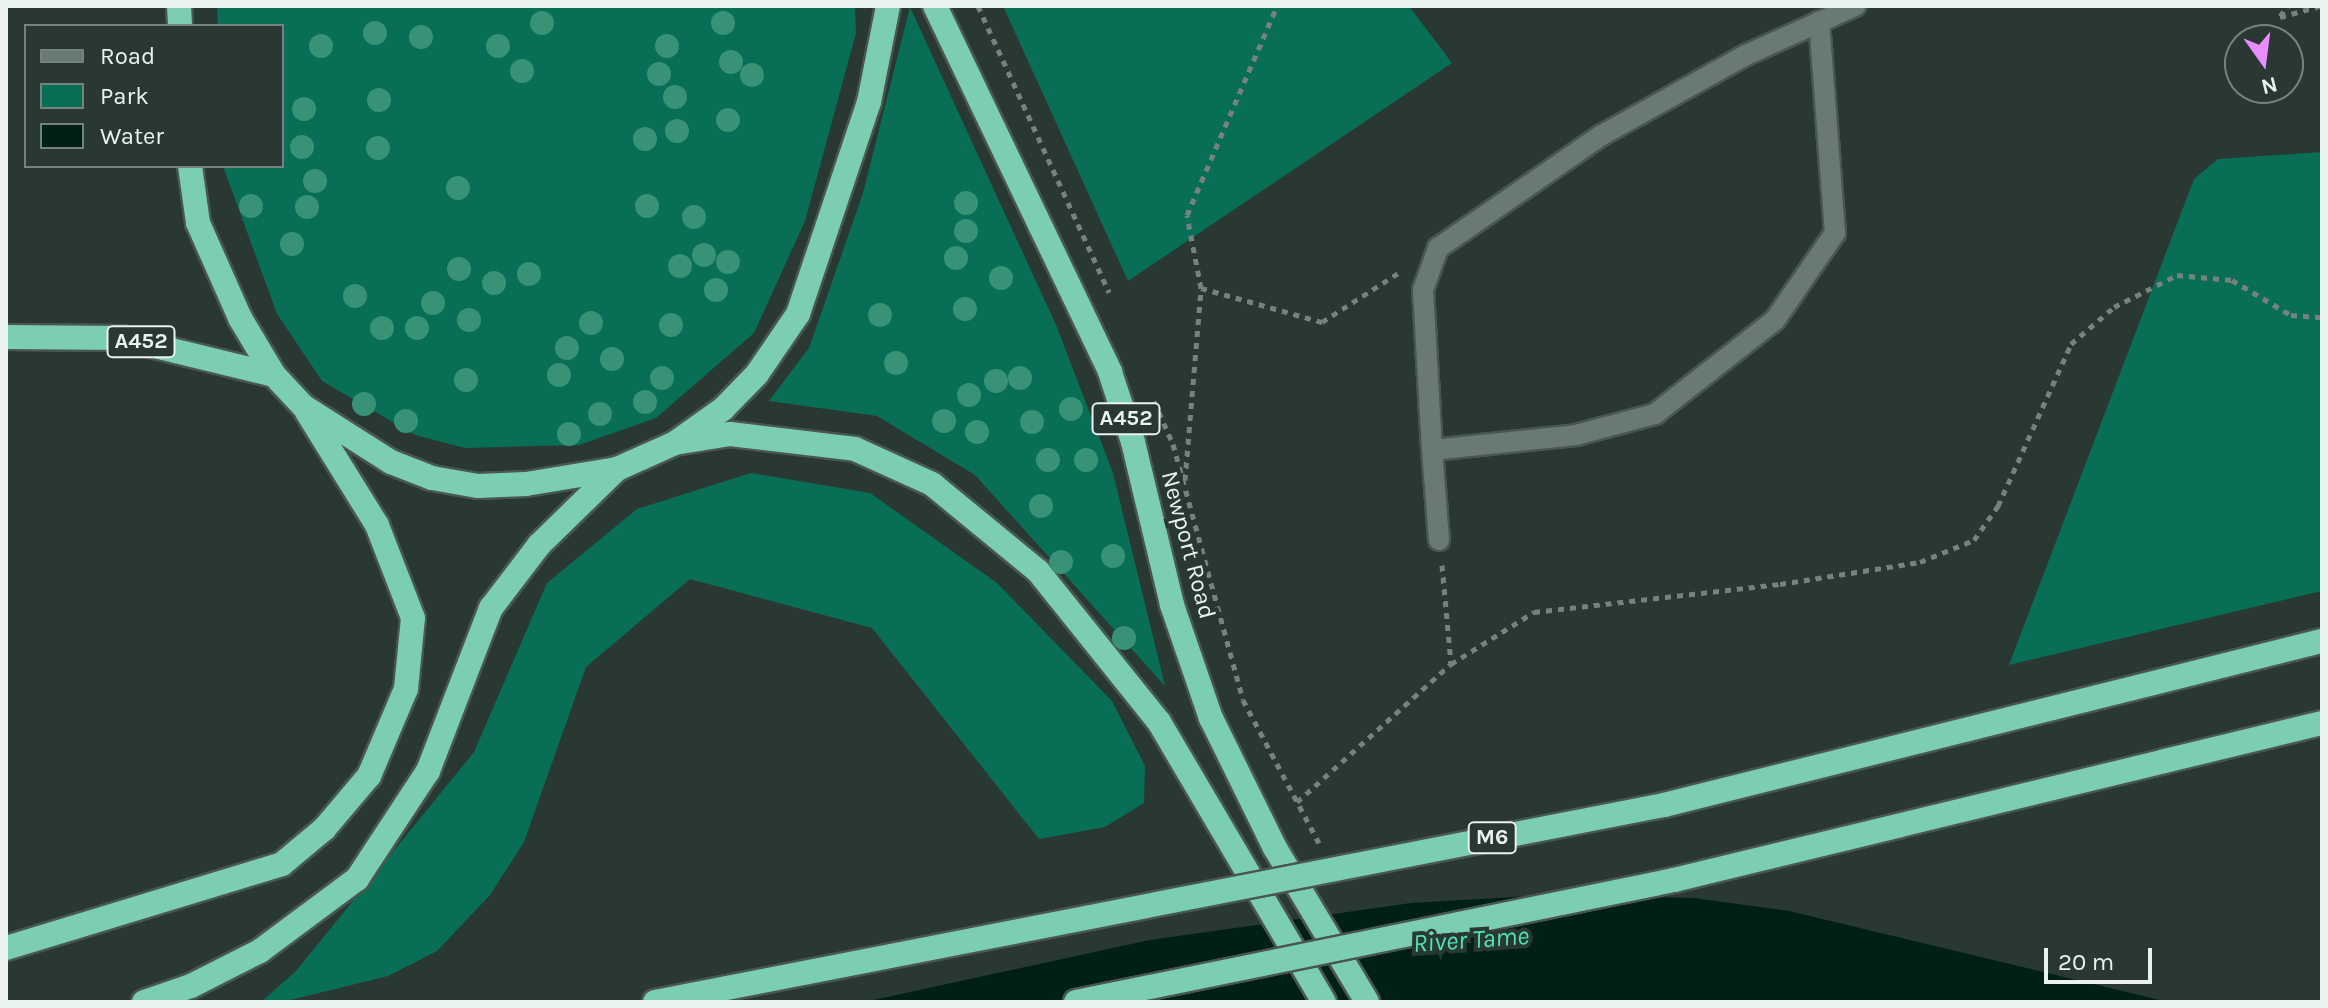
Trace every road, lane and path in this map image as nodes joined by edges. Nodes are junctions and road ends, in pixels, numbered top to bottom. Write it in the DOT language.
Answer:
graph roads {
  1 [pos="888,6"];
  2 [pos="935,6"];
  3 [pos="1277,6"];
  4 [pos="1855,6"];
  5 [pos="2288,6"];
  6 [pos="2320,6"];
  7 [pos="1819,22"];
  8 [pos="190,168"];
  9 [pos="1438,248"];
  10 [pos="1201,288"];
  11 [pos="2322,317"];
  12 [pos="6,337"];
  13 [pos="274,375"];
  14 [pos="303,406"];
  15 [pos="675,443"];
  16 [pos="1432,450"];
  17 [pos="617,469"];
  18 [pos="1184,486"];
  19 [pos="1439,540"];
  20 [pos="2322,641"];
  21 [pos="1451,664"];
  22 [pos="2322,723"];
  23 [pos="1297,802"];
  24 [pos="1305,815"];
  25 [pos="1317,839"];
  26 [pos="6,948"];
  27 [pos="144,1002"];
  28 [pos="655,1002"];
  29 [pos="1076,1002"];
  30 [pos="1324,1002"];
  31 [pos="1367,1002"];
  1 -- 15 [label="highway"];
  2 -- 31 [label="highway, Newport Road / A452, bridge"];
  3 -- 10 [label="path"];
  4 -- 7 [label="street"];
  5 -- 6 [label="path"];
  7 -- 9 [label="street"];
  7 -- 16 [label="street"];
  8 -- 13 [label="highway"];
  9 -- 10 [label="path"];
  9 -- 16 [label="street"];
  10 -- 18 [label="path"];
  11 -- 21 [label="path"];
  12 -- 13 [label="highway, A452"];
  13 -- 14 [label="highway"];
  14 -- 17 [label="highway"];
  14 -- 26 [label="highway"];
  15 -- 17 [label="highway"];
  15 -- 30 [label="highway, bridge"];
  16 -- 19 [label="street"];
  17 -- 27 [label="highway"];
  19 -- 21 [label="path"];
  20 -- 28 [label="highway, M6, bridge"];
  21 -- 23 [label="path"];
  22 -- 29 [label="highway, bridge"];
  24 -- 25 [label="path"];
}
